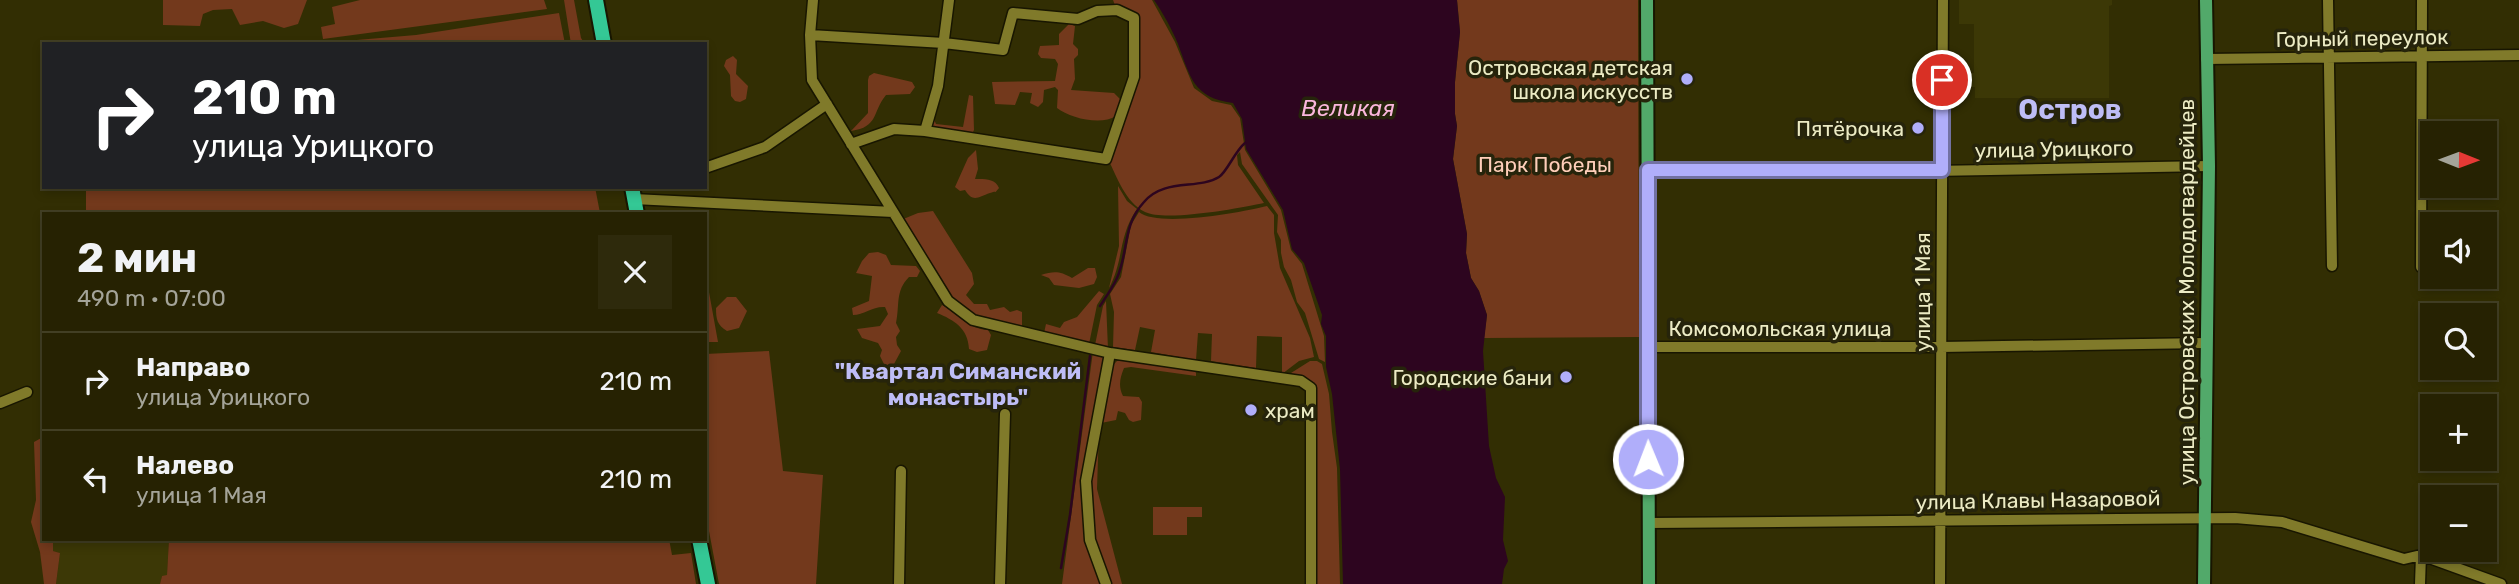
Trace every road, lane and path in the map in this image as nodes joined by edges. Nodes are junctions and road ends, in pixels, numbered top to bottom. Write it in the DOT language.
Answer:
graph roads {
  1 [pos="596,0"];
  2 [pos="813,0"];
  3 [pos="950,0"];
  4 [pos="1647,0"];
  5 [pos="1943,0"];
  6 [pos="2206,0"];
  7 [pos="2328,0"];
  8 [pos="2422,0"];
  9 [pos="810,35"];
  10 [pos="604,42"];
  11 [pos="944,43"];
  12 [pos="2519,55"];
  13 [pos="2422,56"];
  14 [pos="2206,59"];
  15 [pos="2330,59"];
  16 [pos="827,104"];
  17 [pos="925,131"];
  18 [pos="851,144"];
  19 [pos="2209,166"];
  20 [pos="707,167"];
  21 [pos="1648,170"];
  22 [pos="1942,170"];
  23 [pos="634,200"];
  24 [pos="893,212"];
  25 [pos="2421,212"];
  26 [pos="2332,266"];
  27 [pos="2206,344"];
  28 [pos="1648,347"];
  29 [pos="1941,347"];
  30 [pos="1111,353"];
  31 [pos="27,392"];
  32 [pos="0,403"];
  33 [pos="1005,414"];
  34 [pos="901,471"];
  35 [pos="2204,517"];
  36 [pos="1941,522"];
  37 [pos="1649,523"];
  38 [pos="699,541"];
  39 [pos="2420,555"];
  40 [pos="2421,562"];
  41 [pos="2440,562"];
  42 [pos="708,584"];
  43 [pos="899,584"];
  44 [pos="1000,584"];
  45 [pos="1106,584"];
  46 [pos="1311,584"];
  47 [pos="1649,584"];
  48 [pos="1940,584"];
  49 [pos="2204,584"];
  50 [pos="2420,584"];
  51 [pos="2501,584"];
  1 -- 10 [label="highway"];
  2 -- 9 [label="street"];
  3 -- 11 [label="street"];
  4 -- 21 [label="main road"];
  5 -- 22 [label="street, улица 1 Мая"];
  6 -- 14 [label="main road, улица Островских Молодогвардейцев"];
  7 -- 15 [label="street"];
  8 -- 13 [label="street"];
  9 -- 11 [label="street"];
  9 -- 16 [label="street"];
  11 -- 17 [label="street"];
  11 -- 17 [label="street"];
  12 -- 13 [label="street, Горный переулок"];
  13 -- 15 [label="street, Горный переулок"];
  13 -- 25 [label="street"];
  14 -- 15 [label="street, Горный переулок"];
  14 -- 19 [label="main road, улица Островских Молодогвардейцев"];
  15 -- 26 [label="street"];
  16 -- 18 [label="street"];
  16 -- 20 [label="street"];
  17 -- 18 [label="street"];
  18 -- 24 [label="street"];
  19 -- 22 [label="street, улица Урицкого"];
  19 -- 27 [label="main road, улица Островских Молодогвардейцев"];
  21 -- 22 [label="street, улица Урицкого"];
  21 -- 28 [label="main road"];
  22 -- 29 [label="street, улица 1 Мая"];
  23 -- 24 [label="street"];
  24 -- 30 [label="street"];
  27 -- 29 [label="street, Комсомольская улица"];
  27 -- 35 [label="main road, улица Островских Молодогвардейцев"];
  28 -- 29 [label="street, Комсомольская улица"];
  28 -- 37 [label="main road"];
  29 -- 36 [label="street, улица 1 Мая"];
  30 -- 45 [label="street"];
  30 -- 46 [label="street"];
  31 -- 32 [label="street"];
  33 -- 44 [label="street"];
  34 -- 43 [label="street"];
  35 -- 36 [label="street, улица Клавы Назаровой"];
  35 -- 39 [label="street, улица Клавы Назаровой"];
  35 -- 49 [label="main road, улица Островских Молодогвардейцев"];
  36 -- 37 [label="street, улица Клавы Назаровой"];
  36 -- 48 [label="street, улица 1 Мая"];
  37 -- 47 [label="main road"];
  38 -- 42 [label="highway"];
  40 -- 50 [label="street"];
  41 -- 51 [label="street, улица Клавы Назаровой"];
}
